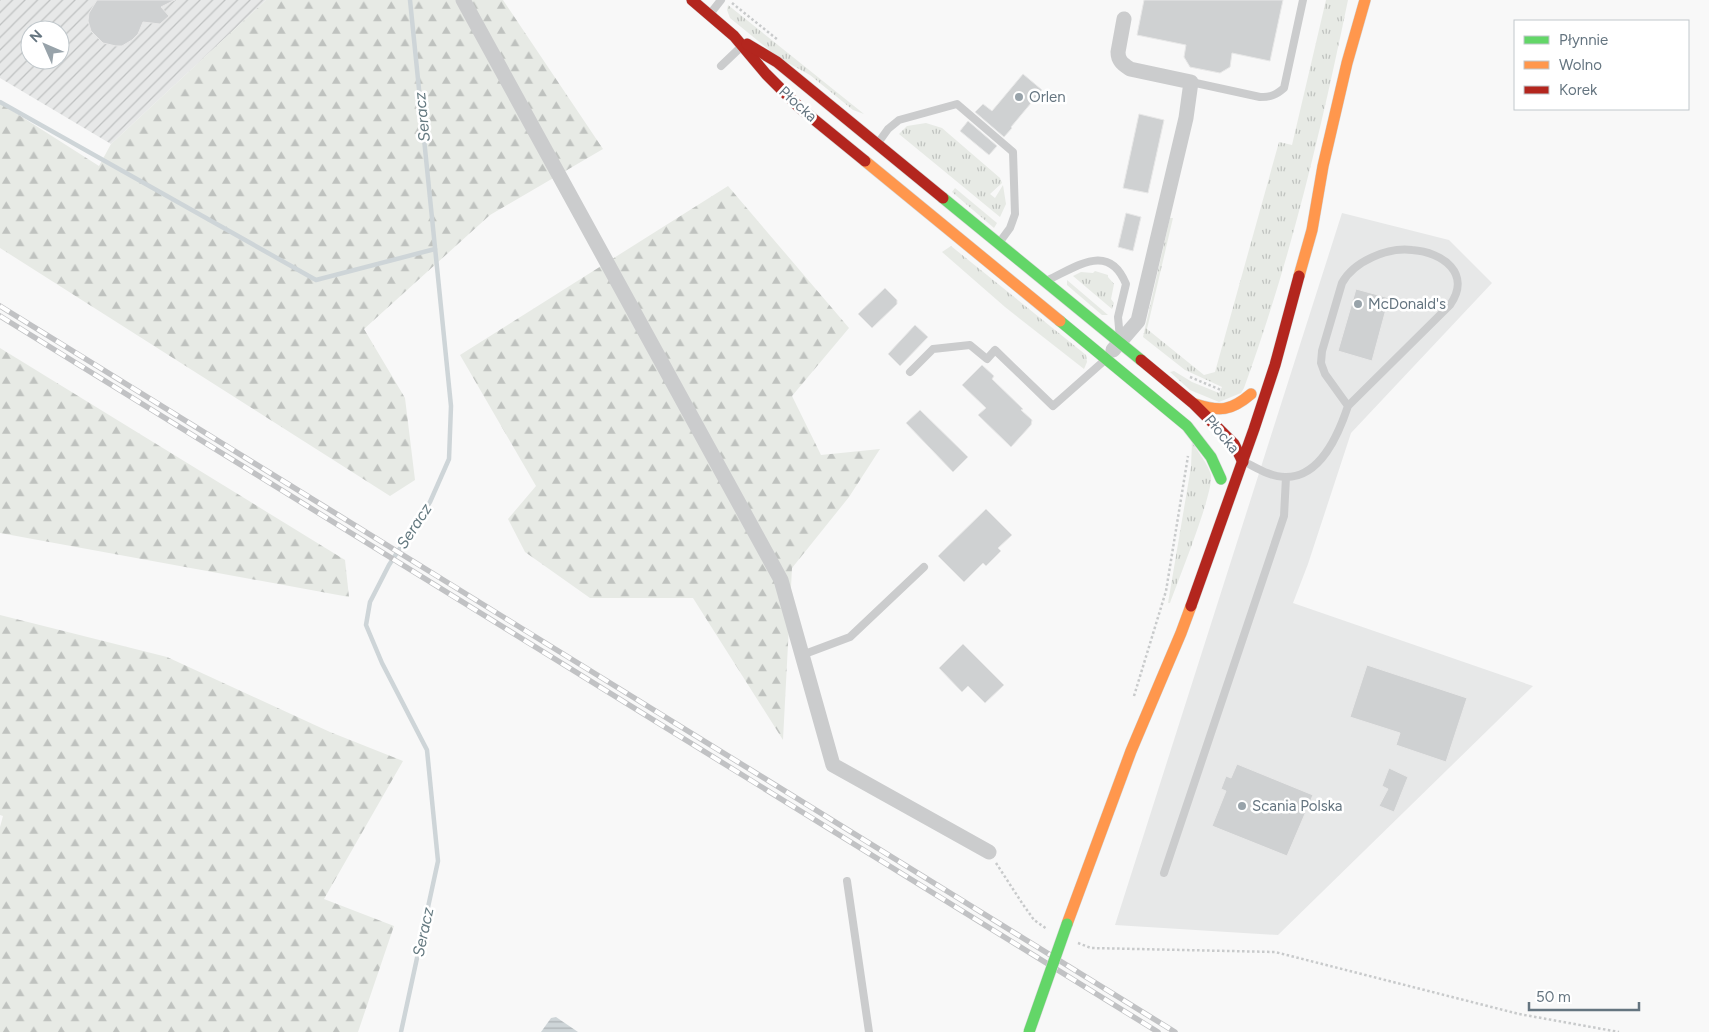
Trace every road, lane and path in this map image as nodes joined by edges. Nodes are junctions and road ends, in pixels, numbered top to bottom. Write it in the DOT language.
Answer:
graph roads {
  1 [pos="463,0"];
  2 [pos="692,0"];
  3 [pos="721,0"];
  4 [pos="1303,0"];
  5 [pos="1356,0"];
  6 [pos="1365,0"];
  7 [pos="709,15"];
  8 [pos="1124,19"];
  9 [pos="744,45"];
  10 [pos="1347,63"];
  11 [pos="721,66"];
  12 [pos="1191,82"];
  13 [pos="878,143"];
  14 [pos="869,165"];
  15 [pos="1324,166"];
  16 [pos="1000,243"];
  17 [pos="985,260"];
  18 [pos="1046,281"];
  19 [pos="1272,333"];
  20 [pos="1120,342"];
  21 [pos="1106,359"];
  22 [pos="910,372"];
  23 [pos="1186,374"];
  24 [pos="1221,390"];
  25 [pos="1194,404"];
  26 [pos="1348,406"];
  27 [pos="1246,411"];
  28 [pos="1187,426"];
  29 [pos="1227,444"];
  30 [pos="1189,453"];
  31 [pos="1243,462"];
  32 [pos="1286,477"];
  33 [pos="924,567"];
  34 [pos="1166,639"];
  35 [pos="802,655"];
  36 [pos="1132,700"];
  37 [pos="1131,751"];
  38 [pos="988,852"];
  39 [pos="1164,874"];
  40 [pos="847,881"];
  41 [pos="1052,932"];
  42 [pos="1077,942"];
  43 [pos="869,1032"];
  44 [pos="1030,1032"];
  45 [pos="1619,1032"];
  1 -- 35 [label="street"];
  2 -- 7 [label="main road, Płocka"];
  3 -- 7 [label="lane"];
  4 -- 12 [label="lane"];
  5 -- 10 [label="main road"];
  6 -- 10 [label="main road"];
  7 -- 9 [label="main road, Płocka"];
  8 -- 12 [label="street"];
  9 -- 11 [label="lane"];
  9 -- 13 [label="main road, Płocka"];
  9 -- 14 [label="main road, Płocka"];
  10 -- 15 [label="main road"];
  12 -- 20 [label="street"];
  13 -- 14 [label="street"];
  13 -- 16 [label="main road, Płocka"];
  13 -- 16 [label="lane"];
  14 -- 17 [label="main road, Płocka"];
  15 -- 19 [label="main road"];
  15 -- 31 [label="main road"];
  16 -- 17 [label="street"];
  16 -- 18 [label="main road, Płocka"];
  17 -- 21 [label="main road, Płocka"];
  18 -- 20 [label="main road, Płocka"];
  18 -- 20 [label="lane"];
  20 -- 21 [label="street"];
  20 -- 25 [label="main road, Płocka"];
  21 -- 22 [label="lane"];
  21 -- 28 [label="main road, Płocka"];
  23 -- 24 [label="path"];
  25 -- 27 [label="main road, Płocka"];
  25 -- 29 [label="main road, Płocka"];
  26 -- 26 [label="lane"];
  26 -- 32 [label="lane"];
  28 -- 29 [label="main road, Płocka"];
  28 -- 29 [label="main road, Płocka"];
  29 -- 31 [label="main road, Płocka"];
  30 -- 36 [label="path"];
  31 -- 32 [label="lane"];
  31 -- 37 [label="main road"];
  32 -- 39 [label="lane"];
  33 -- 35 [label="lane"];
  34 -- 37 [label="main road"];
  35 -- 38 [label="street"];
  37 -- 44 [label="main road, bridge"];
  38 -- 41 [label="path"];
  40 -- 43 [label="lane"];
  42 -- 45 [label="path"];
}
